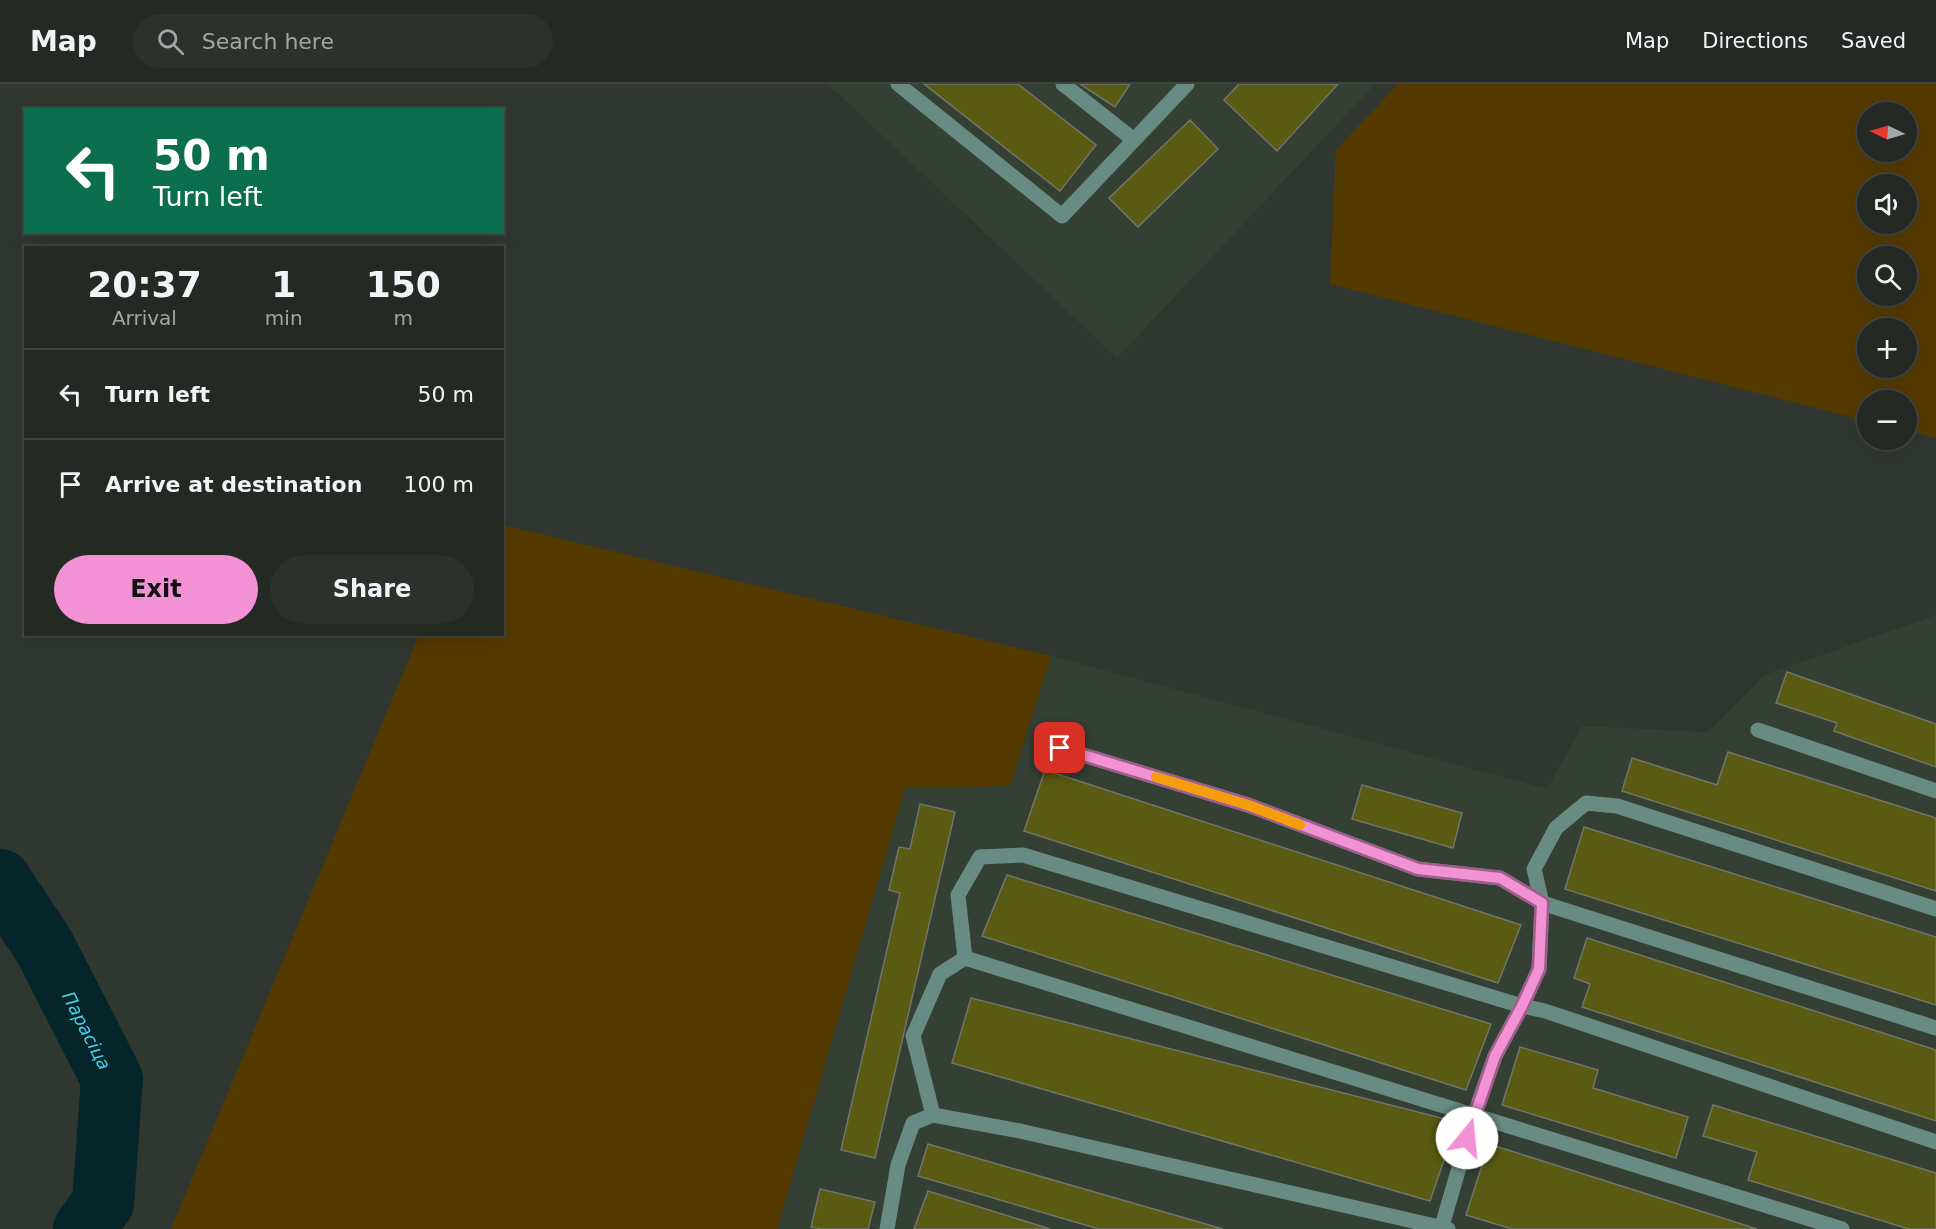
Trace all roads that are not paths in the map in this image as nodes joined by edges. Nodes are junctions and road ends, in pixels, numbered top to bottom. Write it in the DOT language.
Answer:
graph roads {
  1 [pos="898,84"];
  2 [pos="1063,84"];
  3 [pos="1186,84"];
  4 [pos="1134,140"];
  5 [pos="1758,730"];
  6 [pos="1060,748"];
  7 [pos="1936,791"];
  8 [pos="1542,903"];
  9 [pos="1936,909"];
  10 [pos="965,958"];
  11 [pos="1522,1006"];
  12 [pos="1936,1028"];
  13 [pos="933,1115"];
  14 [pos="1474,1116"];
  15 [pos="1936,1142"];
  16 [pos="1445,1228"];
  17 [pos="887,1229"];
  18 [pos="1842,1229"];
  1 -- 4 [label="lane"];
  2 -- 4 [label="lane"];
  3 -- 4 [label="lane"];
  5 -- 7 [label="lane"];
  6 -- 8 [label="lane"];
  8 -- 9 [label="lane"];
  8 -- 11 [label="lane"];
  8 -- 12 [label="lane"];
  10 -- 11 [label="lane"];
  10 -- 13 [label="lane"];
  10 -- 14 [label="lane"];
  11 -- 14 [label="lane"];
  11 -- 15 [label="lane"];
  13 -- 16 [label="lane"];
  13 -- 17 [label="lane"];
  14 -- 16 [label="lane"];
  14 -- 18 [label="lane"];
}
